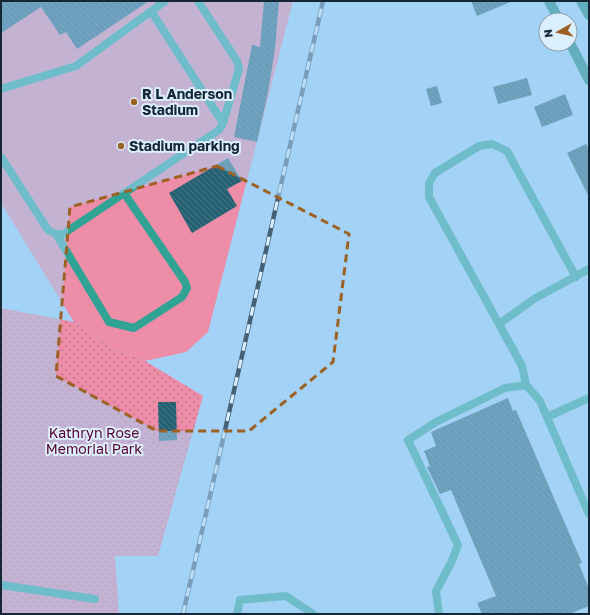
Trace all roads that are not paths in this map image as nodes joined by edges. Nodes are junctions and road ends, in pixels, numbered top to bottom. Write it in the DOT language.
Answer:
graph roads {
  1 [pos="165,1"];
  2 [pos="198,1"];
  3 [pos="549,1"];
  4 [pos="581,1"];
  5 [pos="151,11"];
  6 [pos="555,12"];
  7 [pos="589,14"];
  8 [pos="575,52"];
  9 [pos="589,80"];
  10 [pos="1,89"];
  11 [pos="223,123"];
  12 [pos="1,157"];
  13 [pos="124,193"];
  14 [pos="56,234"];
  15 [pos="589,269"];
  16 [pos="576,277"];
  17 [pos="499,324"];
  18 [pos="526,385"];
  19 [pos="589,398"];
  20 [pos="547,417"];
  21 [pos="586,500"];
  22 [pos="589,514"];
  23 [pos="1,585"];
  24 [pos="95,598"];
  25 [pos="237,614"];
  26 [pos="313,614"];
  27 [pos="439,614"];
  1 -- 5 [label="lane"];
  2 -- 11 [label="lane"];
  3 -- 6 [label="main road"];
  4 -- 7 [label="main road"];
  5 -- 10 [label="lane"];
  5 -- 11 [label="lane"];
  8 -- 9 [label="main road"];
  11 -- 13 [label="lane"];
  12 -- 14 [label="lane"];
  13 -- 14 [label="lane"];
  13 -- 14 [label="lane"];
  15 -- 16 [label="lane"];
  16 -- 17 [label="lane"];
  16 -- 17 [label="lane"];
  17 -- 18 [label="lane"];
  18 -- 20 [label="lane"];
  18 -- 27 [label="lane"];
  19 -- 20 [label="lane"];
  20 -- 21 [label="lane"];
  21 -- 22 [label="lane"];
  23 -- 24 [label="lane"];
  25 -- 26 [label="lane"];
}
